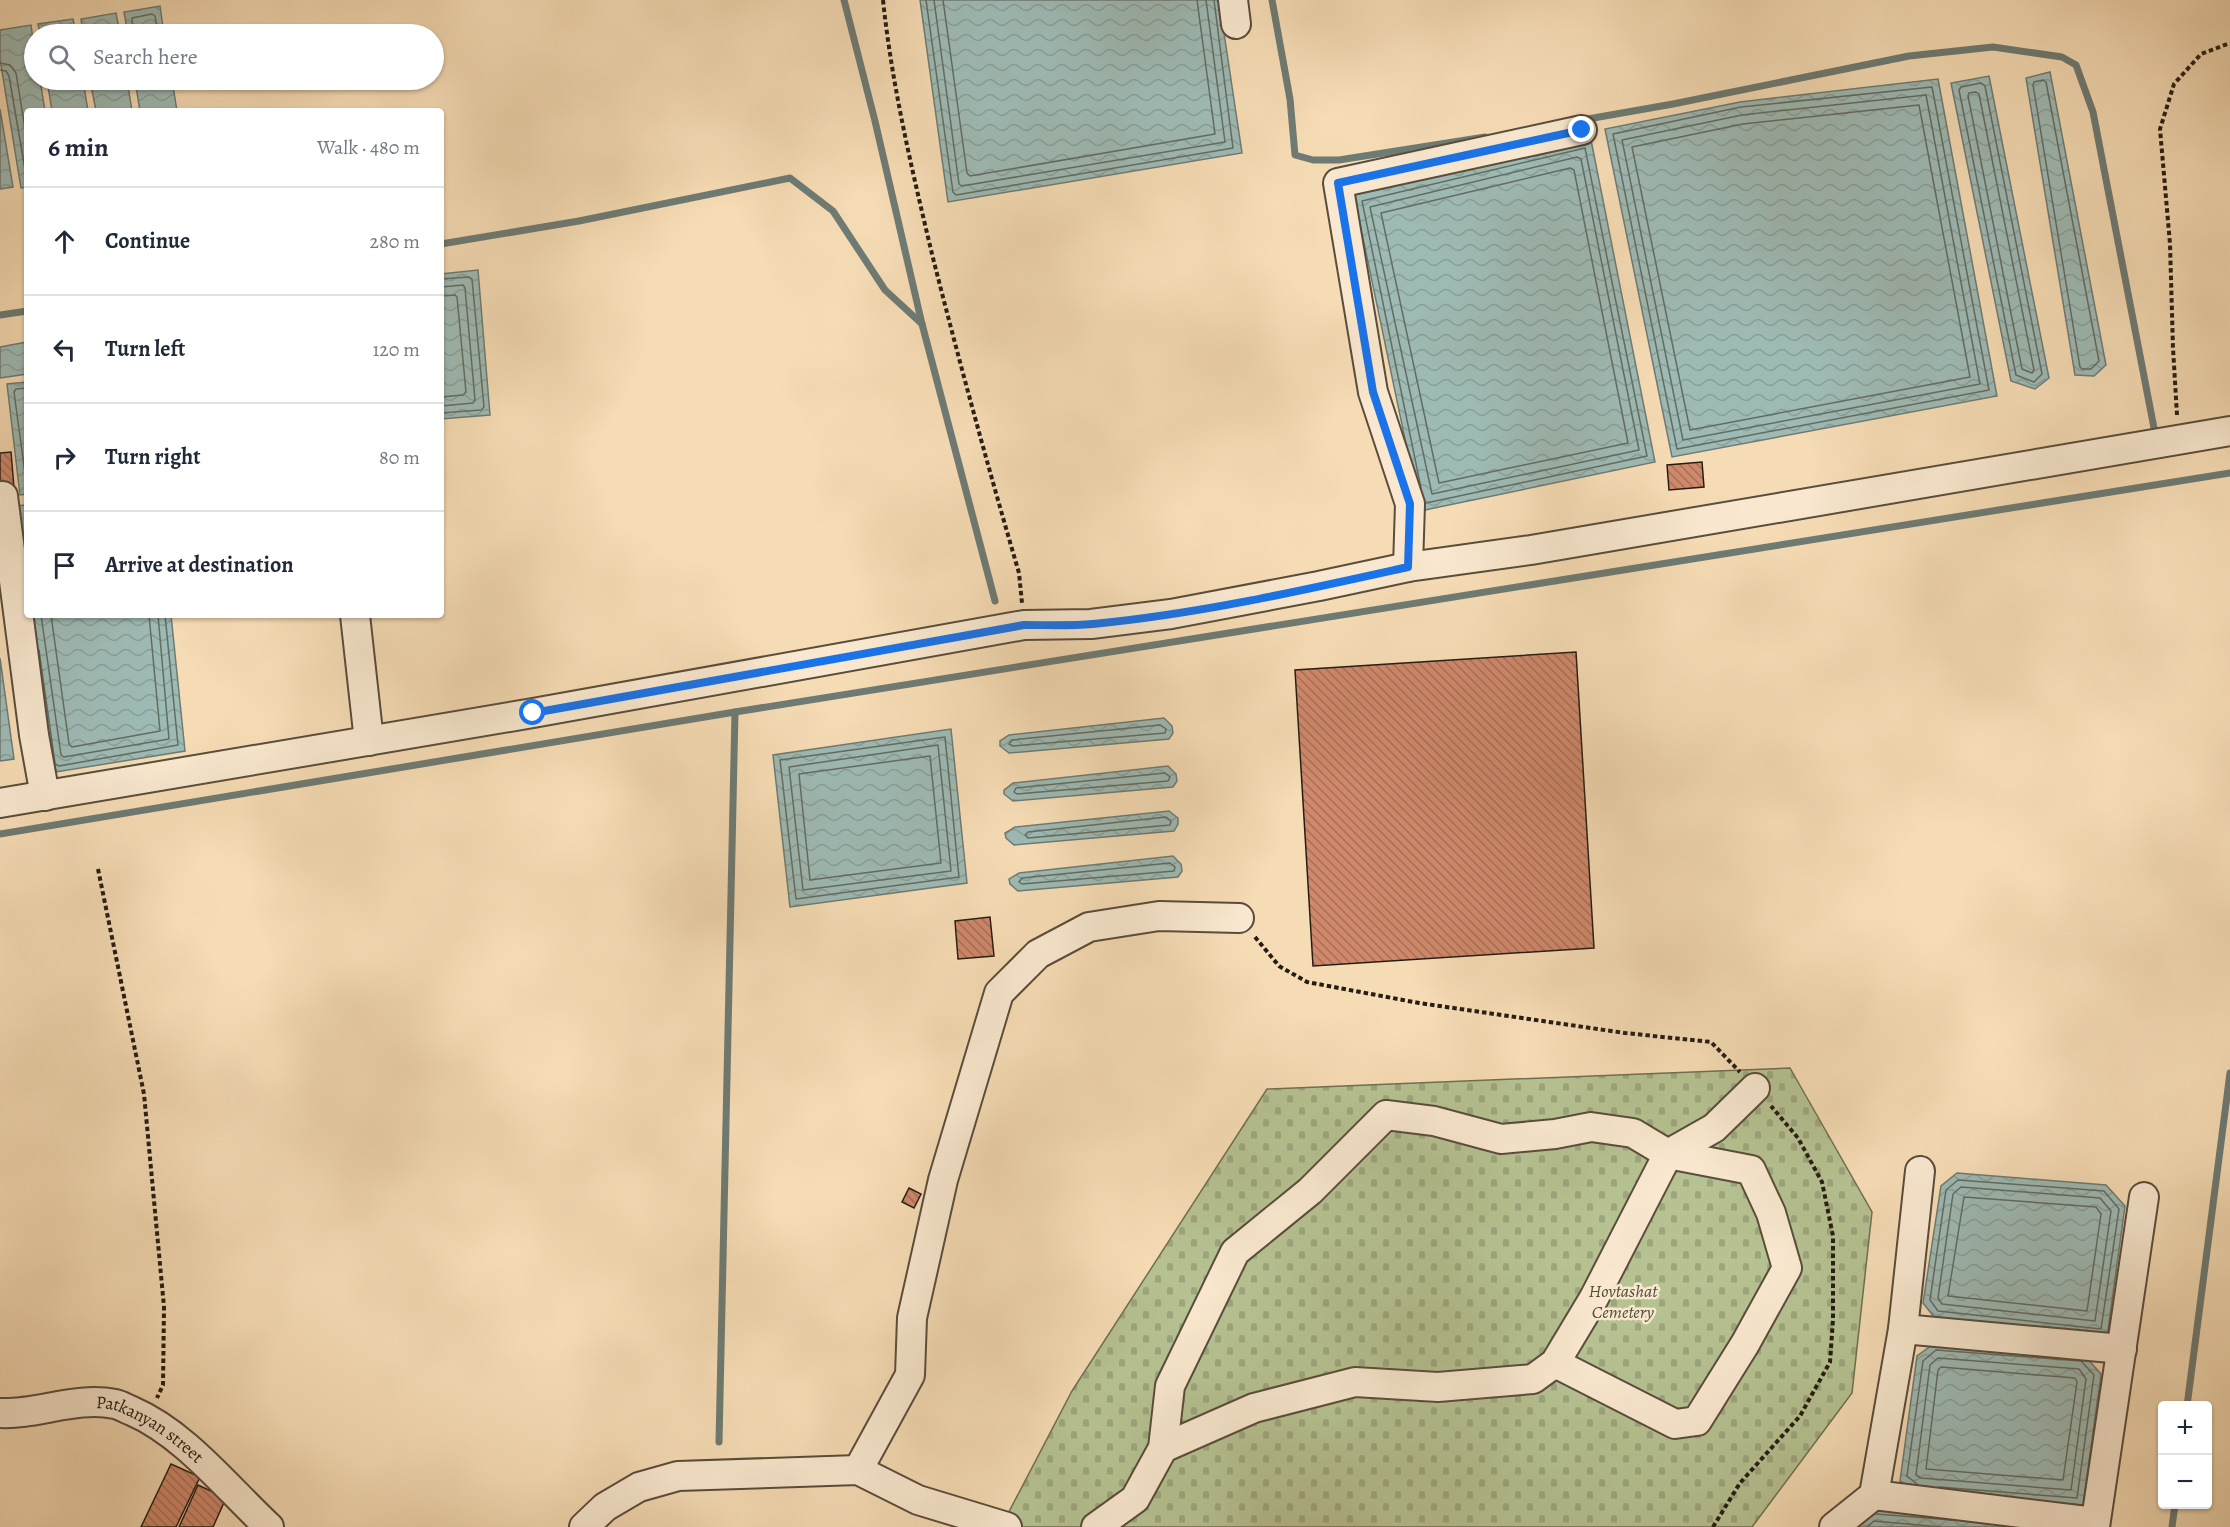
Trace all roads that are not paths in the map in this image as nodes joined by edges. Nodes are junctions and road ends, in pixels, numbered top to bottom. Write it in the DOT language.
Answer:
graph roads {
  1 [pos="1582,130"];
  2 [pos="2230,431"];
  3 [pos="3,496"];
  4 [pos="1408,567"];
  5 [pos="355,618"];
  6 [pos="369,741"];
  7 [pos="45,796"];
  8 [pos="0,803"];
  9 [pos="1239,918"];
  10 [pos="1755,1088"];
  11 [pos="1668,1154"];
  12 [pos="1920,1170"];
  13 [pos="2144,1197"];
  14 [pos="1903,1329"];
  15 [pos="2121,1349"];
  16 [pos="1555,1363"];
  17 [pos="0,1413"];
  18 [pos="1163,1448"];
  19 [pos="858,1470"];
  20 [pos="1874,1495"];
  21 [pos="2095,1524"];
  22 [pos="268,1527"];
  23 [pos="584,1527"];
  24 [pos="1007,1527"];
  25 [pos="1096,1527"];
  26 [pos="1834,1527"];
  1 -- 4 [label="street"];
  2 -- 4 [label="street"];
  3 -- 7 [label="street"];
  4 -- 6 [label="street"];
  5 -- 6 [label="street"];
  6 -- 7 [label="street"];
  7 -- 8 [label="street"];
  9 -- 19 [label="street"];
  10 -- 11 [label="street"];
  11 -- 16 [label="street"];
  11 -- 16 [label="street"];
  11 -- 18 [label="street"];
  12 -- 14 [label="street"];
  13 -- 15 [label="street"];
  14 -- 15 [label="street"];
  14 -- 20 [label="street"];
  15 -- 21 [label="street"];
  16 -- 18 [label="street"];
  17 -- 22 [label="street, Patkanyan street"];
  18 -- 25 [label="street"];
  19 -- 23 [label="street"];
  19 -- 24 [label="street"];
  20 -- 21 [label="street"];
  20 -- 26 [label="street"];
}
